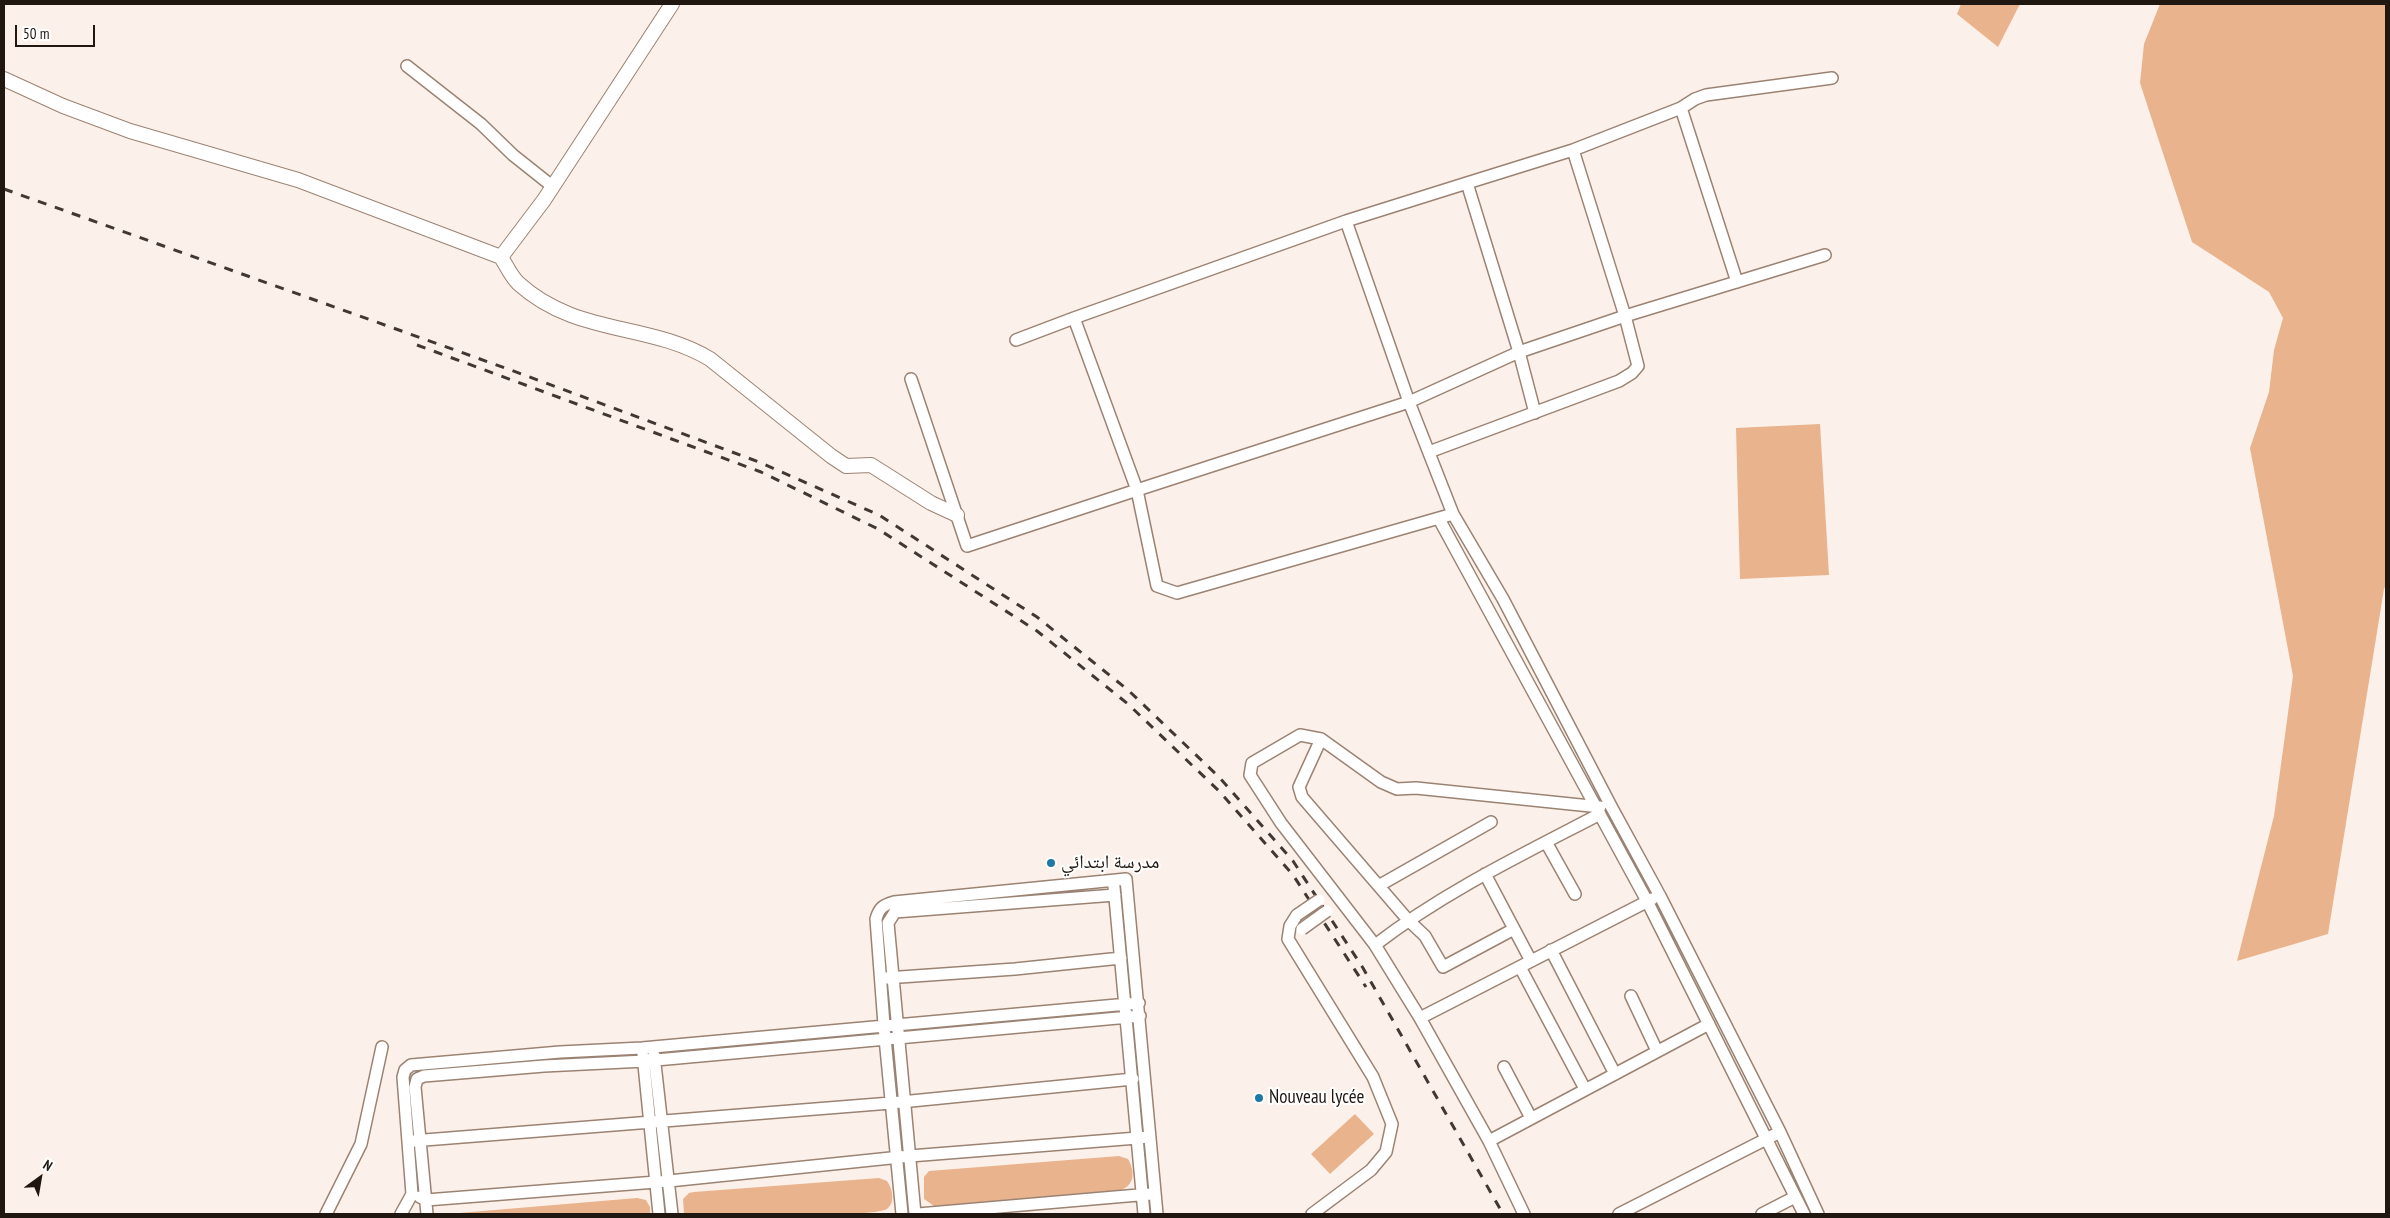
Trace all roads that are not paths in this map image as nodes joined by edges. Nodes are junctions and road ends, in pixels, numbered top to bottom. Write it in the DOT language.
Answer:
graph roads {
  1 [pos="672,4"];
  2 [pos="407,66"];
  3 [pos="1832,78"];
  4 [pos="4,79"];
  5 [pos="1681,108"];
  6 [pos="1573,150"];
  7 [pos="1467,183"];
  8 [pos="552,186"];
  9 [pos="1346,221"];
  10 [pos="1825,255"];
  11 [pos="501,257"];
  12 [pos="1737,282"];
  13 [pos="1626,316"];
  14 [pos="1074,318"];
  15 [pos="1016,340"];
  16 [pos="1519,352"];
  17 [pos="911,379"];
  18 [pos="1409,402"];
  19 [pos="1535,413"];
  20 [pos="1429,452"];
  21 [pos="1137,490"];
  22 [pos="1453,514"];
  23 [pos="957,515"];
  24 [pos="1438,518"];
  25 [pos="1321,739"];
  26 [pos="1612,808"];
  27 [pos="1598,810"];
  28 [pos="1491,822"];
  29 [pos="1546,842"];
  30 [pos="1485,874"];
  31 [pos="1113,881"];
  32 [pos="1380,885"];
  33 [pos="1333,890"];
  34 [pos="1575,894"];
  35 [pos="1115,895"];
  36 [pos="1660,896"];
  37 [pos="1647,901"];
  38 [pos="1342,902"];
  39 [pos="1408,920"];
  40 [pos="1514,929"];
  41 [pos="1375,945"];
  42 [pos="1294,950"];
  43 [pos="1551,950"];
  44 [pos="1121,958"];
  45 [pos="1531,961"];
  46 [pos="1520,967"];
  47 [pos="894,977"];
  48 [pos="880,978"];
  49 [pos="1631,996"];
  50 [pos="1138,1004"];
  51 [pos="1125,1005"];
  52 [pos="1140,1016"];
  53 [pos="1127,1017"];
  54 [pos="1420,1018"];
  55 [pos="1709,1024"];
  56 [pos="899,1031"];
  57 [pos="884,1032"];
  58 [pos="382,1047"];
  59 [pos="647,1048"];
  60 [pos="1657,1051"];
  61 [pos="650,1061"];
  62 [pos="1504,1067"];
  63 [pos="1615,1074"];
  64 [pos="1133,1078"];
  65 [pos="1585,1089"];
  66 [pos="905,1101"];
  67 [pos="891,1103"];
  68 [pos="1531,1118"];
  69 [pos="650,1122"];
  70 [pos="662,1122"];
  71 [pos="1780,1132"];
  72 [pos="1144,1138"];
  73 [pos="1766,1139"];
  74 [pos="420,1140"];
  75 [pos="408,1141"];
  76 [pos="1489,1141"];
  77 [pos="910,1156"];
  78 [pos="896,1159"];
  79 [pos="898,1177"];
  80 [pos="656,1181"];
  81 [pos="669,1181"];
  82 [pos="412,1194"];
  83 [pos="1143,1194"];
  84 [pos="1155,1194"];
  85 [pos="1795,1197"];
  86 [pos="426,1200"];
  87 [pos="326,1214"];
  88 [pos="401,1214"];
  89 [pos="427,1214"];
  90 [pos="659,1214"];
  91 [pos="672,1214"];
  92 [pos="902,1214"];
  93 [pos="917,1214"];
  94 [pos="1144,1214"];
  95 [pos="1157,1214"];
  96 [pos="1312,1214"];
  97 [pos="1524,1214"];
  98 [pos="1619,1214"];
  99 [pos="1762,1214"];
  100 [pos="1804,1214"];
  101 [pos="1818,1214"];
  1 -- 8 [label="street"];
  2 -- 8 [label="street"];
  3 -- 5 [label="street"];
  4 -- 11 [label="street"];
  5 -- 6 [label="street"];
  5 -- 12 [label="street"];
  6 -- 7 [label="street"];
  6 -- 13 [label="street"];
  7 -- 9 [label="street"];
  7 -- 16 [label="street"];
  8 -- 11 [label="street"];
  9 -- 14 [label="street"];
  9 -- 18 [label="street"];
  10 -- 12 [label="street"];
  11 -- 23 [label="street"];
  12 -- 13 [label="street"];
  13 -- 16 [label="street"];
  13 -- 19 [label="street"];
  14 -- 15 [label="street"];
  14 -- 21 [label="street"];
  16 -- 18 [label="street"];
  16 -- 19 [label="street"];
  17 -- 23 [label="street"];
  18 -- 20 [label="street"];
  18 -- 21 [label="street"];
  19 -- 20 [label="street"];
  20 -- 22 [label="street"];
  21 -- 23 [label="street"];
  21 -- 24 [label="street"];
  22 -- 24 [label="street"];
  22 -- 26 [label="street"];
  24 -- 27 [label="street"];
  25 -- 27 [label="street"];
  25 -- 32 [label="street"];
  25 -- 33 [label="street"];
  26 -- 27 [label="street"];
  26 -- 36 [label="street"];
  27 -- 29 [label="street"];
  27 -- 37 [label="street"];
  28 -- 32 [label="street"];
  29 -- 30 [label="street"];
  29 -- 34 [label="street"];
  30 -- 39 [label="street"];
  30 -- 40 [label="street"];
  31 -- 35 [label="street"];
  31 -- 48 [label="street"];
  31 -- 50 [label="street"];
  32 -- 39 [label="street"];
  33 -- 38 [label="street"];
  33 -- 42 [label="street, bridge"];
  35 -- 44 [label="street"];
  35 -- 47 [label="street"];
  36 -- 37 [label="street"];
  36 -- 71 [label="street"];
  37 -- 43 [label="street"];
  37 -- 55 [label="street"];
  38 -- 41 [label="street"];
  38 -- 42 [label="street, bridge"];
  39 -- 40 [label="street"];
  39 -- 41 [label="street"];
  40 -- 45 [label="street"];
  41 -- 54 [label="street"];
  42 -- 96 [label="street"];
  43 -- 45 [label="street"];
  43 -- 63 [label="street"];
  44 -- 47 [label="street"];
  44 -- 51 [label="street"];
  45 -- 46 [label="street"];
  46 -- 54 [label="street"];
  46 -- 65 [label="street"];
  47 -- 48 [label="street"];
  47 -- 56 [label="street"];
  48 -- 57 [label="street"];
  49 -- 60 [label="street"];
  50 -- 51 [label="street"];
  50 -- 52 [label="street"];
  51 -- 53 [label="street"];
  51 -- 56 [label="street"];
  52 -- 53 [label="street"];
  52 -- 72 [label="street"];
  53 -- 56 [label="street"];
  53 -- 64 [label="street"];
  54 -- 76 [label="street"];
  55 -- 60 [label="street"];
  55 -- 73 [label="street"];
  56 -- 57 [label="street"];
  56 -- 66 [label="street"];
  57 -- 59 [label="street"];
  57 -- 61 [label="street"];
  57 -- 67 [label="street"];
  58 -- 87 [label="street"];
  59 -- 61 [label="street"];
  59 -- 75 [label="street"];
  60 -- 63 [label="street"];
  61 -- 69 [label="street"];
  61 -- 70 [label="street"];
  61 -- 74 [label="street"];
  62 -- 68 [label="street"];
  63 -- 65 [label="street"];
  64 -- 66 [label="street"];
  64 -- 72 [label="street"];
  65 -- 68 [label="street"];
  66 -- 67 [label="street"];
  66 -- 77 [label="street"];
  67 -- 70 [label="street"];
  67 -- 78 [label="street"];
  68 -- 76 [label="street"];
  69 -- 70 [label="street"];
  69 -- 74 [label="street"];
  69 -- 80 [label="street"];
  70 -- 81 [label="street"];
  71 -- 73 [label="street"];
  71 -- 101 [label="street"];
  72 -- 77 [label="street"];
  72 -- 83 [label="street"];
  72 -- 84 [label="street"];
  73 -- 85 [label="street"];
  73 -- 98 [label="street"];
  74 -- 75 [label="street"];
  74 -- 86 [label="street"];
  75 -- 82 [label="street"];
  76 -- 97 [label="street"];
  77 -- 78 [label="street"];
  77 -- 79 [label="street"];
  77 -- 93 [label="street"];
  78 -- 79 [label="street"];
  78 -- 81 [label="street"];
  79 -- 92 [label="street"];
  80 -- 81 [label="street"];
  80 -- 86 [label="street"];
  80 -- 90 [label="street"];
  81 -- 91 [label="street"];
  82 -- 86 [label="street"];
  82 -- 88 [label="street"];
  83 -- 84 [label="street"];
  83 -- 93 [label="street"];
  83 -- 94 [label="street"];
  84 -- 95 [label="street"];
  85 -- 99 [label="street"];
  85 -- 100 [label="street"];
  86 -- 89 [label="street"];
}
